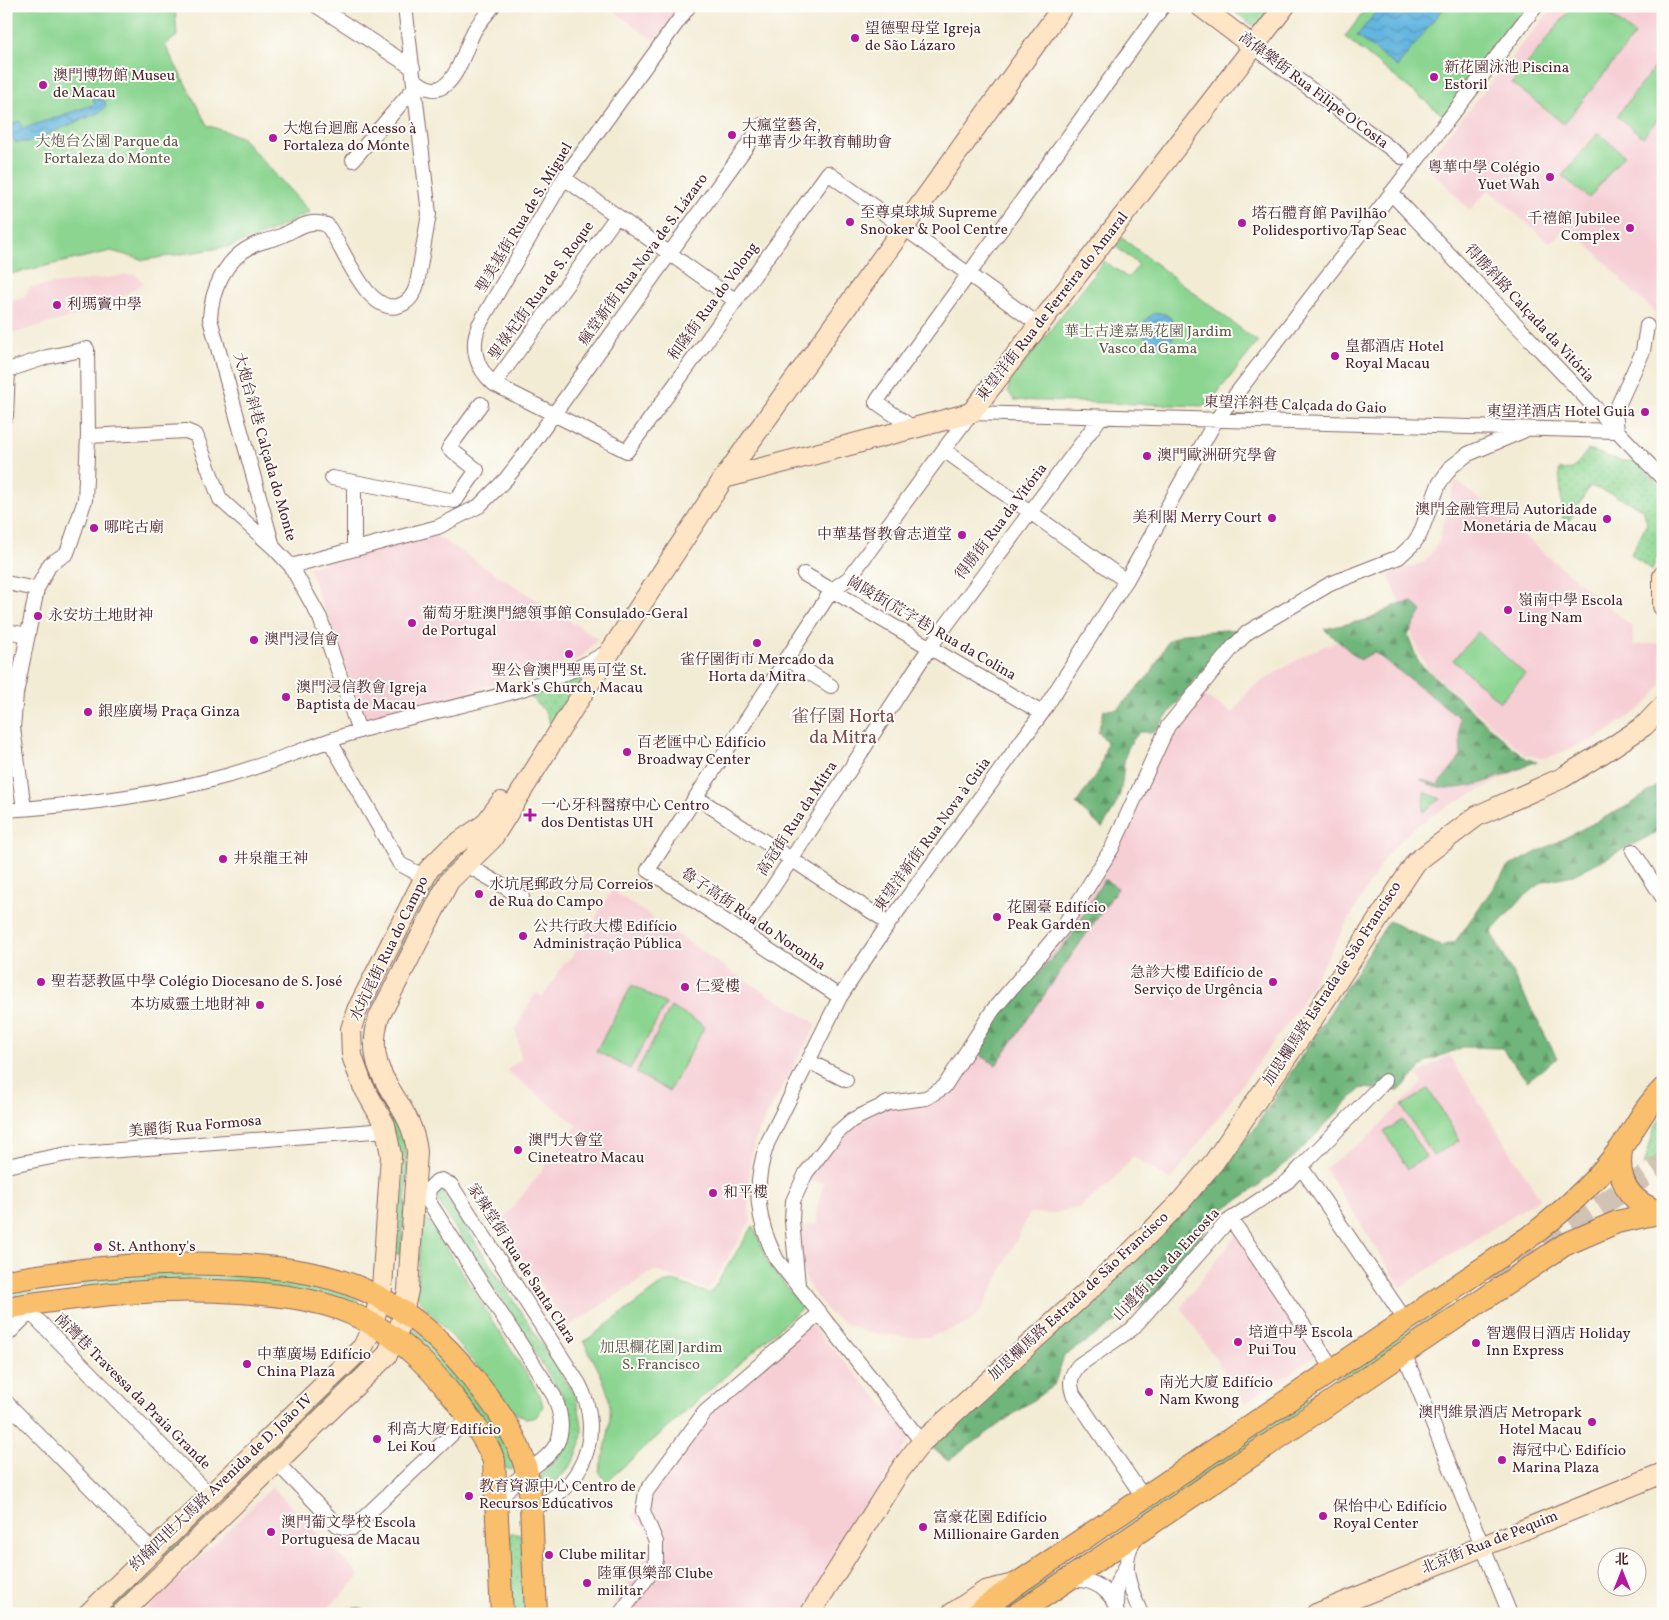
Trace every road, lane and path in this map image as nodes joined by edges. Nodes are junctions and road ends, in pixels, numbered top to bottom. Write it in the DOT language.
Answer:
graph roads {
  1 [pos="317,6"];
  2 [pos="406,6"];
  3 [pos="493,6"];
  4 [pos="689,6"];
  5 [pos="1063,6"];
  6 [pos="1163,6"];
  7 [pos="1200,6"];
  8 [pos="1286,6"];
  9 [pos="1536,6"];
  10 [pos="1254,47"];
  11 [pos="414,78"];
  12 [pos="762,125"];
  13 [pos="1402,158"];
  14 [pos="353,160"];
  15 [pos="564,178"];
  16 [pos="1392,193"];
  17 [pos="617,216"];
  18 [pos="904,227"];
  19 [pos="669,254"];
  20 [pos="969,274"];
  21 [pos="736,301"];
  22 [pos="1039,324"];
  23 [pos="1647,326"];
  24 [pos="494,384"];
  25 [pos="481,404"];
  26 [pos="554,414"];
  27 [pos="971,414"];
  28 [pos="7,416"];
  29 [pos="1101,417"];
  30 [pos="1216,420"];
  31 [pos="913,428"];
  32 [pos="1528,429"];
  33 [pos="1617,431"];
  34 [pos="88,436"];
  35 [pos="752,439"];
  36 [pos="944,450"];
  37 [pos="767,466"];
  38 [pos="332,478"];
  39 [pos="724,478"];
  40 [pos="1663,479"];
  41 [pos="354,482"];
  42 [pos="1030,512"];
  43 [pos="273,547"];
  44 [pos="354,549"];
  45 [pos="290,566"];
  46 [pos="804,574"];
  47 [pos="1663,576"];
  48 [pos="1126,581"];
  49 [pos="6,583"];
  50 [pos="37,589"];
  51 [pos="832,590"];
  52 [pos="1663,606"];
  53 [pos="6,631"];
  54 [pos="28,635"];
  55 [pos="930,647"];
  56 [pos="611,649"];
  57 [pos="786,658"];
  58 [pos="13,675"];
  59 [pos="830,686"];
  60 [pos="1663,706"];
  61 [pos="574,707"];
  62 [pos="1042,713"];
  63 [pos="359,730"];
  64 [pos="330,740"];
  65 [pos="696,797"];
  66 [pos="24,809"];
  67 [pos="6,810"];
  68 [pos="1633,852"];
  69 [pos="791,859"];
  70 [pos="464,864"];
  71 [pos="427,872"];
  72 [pos="522,897"];
  73 [pos="1663,898"];
  74 [pos="889,923"];
  75 [pos="743,933"];
  76 [pos="840,997"];
  77 [pos="808,1061"];
  78 [pos="846,1080"];
  79 [pos="1385,1082"];
  80 [pos="1663,1090"];
  81 [pos="387,1130"];
  82 [pos="1622,1146"];
  83 [pos="6,1166"];
  84 [pos="1301,1167"];
  85 [pos="1661,1212"];
  86 [pos="1231,1219"];
  87 [pos="67,1271"];
  88 [pos="6,1281"];
  89 [pos="798,1285"];
  90 [pos="70,1298"];
  91 [pos="380,1298"];
  92 [pos="35,1307"];
  93 [pos="6,1308"];
  94 [pos="403,1312"];
  95 [pos="820,1313"];
  96 [pos="1414,1316"];
  97 [pos="373,1325"];
  98 [pos="1438,1330"];
  99 [pos="6,1336"];
  100 [pos="394,1338"];
  101 [pos="1404,1353"];
  102 [pos="1334,1370"];
  103 [pos="6,1402"];
  104 [pos="470,1417"];
  105 [pos="922,1442"];
  106 [pos="276,1462"];
  107 [pos="526,1473"];
  108 [pos="1663,1473"];
  109 [pos="210,1494"];
  110 [pos="1144,1498"];
  111 [pos="531,1509"];
  112 [pos="497,1520"];
  113 [pos="1146,1527"];
  114 [pos="1483,1546"];
  115 [pos="153,1551"];
  116 [pos="1126,1566"];
  117 [pos="1018,1583"];
  118 [pos="1059,1586"];
  119 [pos="1117,1611"];
  120 [pos="88,1614"];
  121 [pos="121,1614"];
  122 [pos="502,1614"];
  123 [pos="536,1614"];
  124 [pos="620,1614"];
  125 [pos="810,1614"];
  126 [pos="951,1614"];
  127 [pos="976,1614"];
  128 [pos="1017,1614"];
  129 [pos="1141,1614"];
  130 [pos="1316,1614"];
  131 [pos="1510,1614"];
  1 -- 11 [label="street"];
  2 -- 11 [label="street"];
  3 -- 11 [label="street"];
  4 -- 15 [label="street, 聖美基街 Rua de S. Miguel"];
  5 -- 18 [label="main road, 水坑尾街 Rua do Campo"];
  6 -- 20 [label="street"];
  7 -- 10 [label="main road, 高偉樂街 Rua Filipe O'Costa"];
  8 -- 10 [label="main road, 東望洋街 Rua de Ferreira do Amaral"];
  9 -- 16 [label="street, 東望洋新街 Rua Nova à Guia"];
  10 -- 13 [label="street, 高偉樂街 Rua Filipe O'Costa"];
  10 -- 22 [label="main road, 東望洋街 Rua de Ferreira do Amaral"];
  11 -- 14 [label="street"];
  11 -- 43 [label="street, 大炮台斜巷 Calçada do Monte"];
  12 -- 19 [label="street, 瘋堂新街 Rua Nova de S. Lázaro"];
  15 -- 17 [label="street"];
  15 -- 24 [label="street, 聖美基街 Rua de S. Miguel"];
  16 -- 30 [label="street, 東望洋新街 Rua Nova à Guia"];
  16 -- 33 [label="street, 得勝斜路 Calçada da Vitória"];
  17 -- 19 [label="street"];
  17 -- 24 [label="street, 聖祿杞街 Rua de S. Roque"];
  18 -- 20 [label="street"];
  18 -- 21 [label="street, 和隆街 Rua do Volong"];
  18 -- 35 [label="main road, 水坑尾街 Rua do Campo"];
  19 -- 21 [label="street"];
  19 -- 26 [label="street, 瘋堂新街 Rua Nova de S. Lázaro"];
  20 -- 22 [label="street"];
  20 -- 31 [label="street"];
  21 -- 26 [label="street, 和隆街 Rua do Volong"];
  22 -- 27 [label="main road, 東望洋街 Rua de Ferreira do Amaral"];
  23 -- 33 [label="street"];
  24 -- 26 [label="street"];
  25 -- 41 [label="street"];
  26 -- 44 [label="street, 瘋堂新街 Rua Nova de S. Lázaro"];
  27 -- 29 [label="street, 東望洋斜巷 Calçada do Gaio"];
  27 -- 31 [label="main road, 東望洋街 Rua de Ferreira do Amaral"];
  27 -- 36 [label="street"];
  28 -- 34 [label="street"];
  29 -- 30 [label="street, 東望洋斜巷 Calçada do Gaio"];
  29 -- 42 [label="street, 得勝街 Rua da Vitória"];
  30 -- 32 [label="street, 東望洋斜巷 Calçada do Gaio"];
  30 -- 48 [label="street, 東望洋新街 Rua Nova à Guia"];
  31 -- 37 [label="main road, 東望洋街 Rua de Ferreira do Amaral"];
  32 -- 33 [label="street, 東望洋斜巷 Calçada do Gaio"];
  32 -- 89 [label="street"];
  33 -- 40 [label="street, 得勝斜路 Calçada da Vitória"];
  34 -- 43 [label="street"];
  34 -- 50 [label="street"];
  35 -- 37 [label="main road"];
  35 -- 39 [label="main road, 水坑尾街 Rua do Campo"];
  36 -- 42 [label="street"];
  36 -- 51 [label="street"];
  37 -- 39 [label="main road, 東望洋街 Rua de Ferreira do Amaral"];
  38 -- 41 [label="street"];
  39 -- 56 [label="main road, 水坑尾街 Rua do Campo"];
  41 -- 44 [label="street"];
  42 -- 48 [label="street"];
  42 -- 55 [label="street, 得勝街 Rua da Vitória"];
  43 -- 45 [label="street, 大炮台斜巷 Calçada do Monte"];
  44 -- 45 [label="street, 瘋堂新街 Rua Nova de S. Lázaro"];
  45 -- 63 [label="street, 大炮台斜巷 Calçada do Monte"];
  46 -- 51 [label="street, 崗陵街(荒字巷) Rua da Colina"];
  47 -- 52 [label="main road"];
  48 -- 62 [label="street, 東望洋新街 Rua Nova à Guia"];
  49 -- 50 [label="street"];
  50 -- 54 [label="street"];
  51 -- 55 [label="street, 崗陵街(荒字巷) Rua da Colina"];
  51 -- 57 [label="street"];
  53 -- 54 [label="street"];
  54 -- 58 [label="street"];
  55 -- 62 [label="street, 崗陵街(荒字巷) Rua da Colina"];
  55 -- 69 [label="street, 高冠街 Rua da Mitra"];
  56 -- 61 [label="main road, 水坑尾街 Rua do Campo"];
  56 -- 63 [label="street"];
  57 -- 59 [label="street"];
  57 -- 65 [label="street"];
  58 -- 66 [label="street"];
  60 -- 105 [label="main road, 加思欄馬路 Estrada de São Francisco"];
  61 -- 70 [label="main road, 水坑尾街 Rua do Campo"];
  61 -- 71 [label="main road, 水坑尾街 Rua do Campo"];
  62 -- 74 [label="street, 東望洋新街 Rua Nova à Guia"];
  63 -- 64 [label="street"];
  64 -- 66 [label="street"];
  64 -- 71 [label="street"];
  65 -- 69 [label="street"];
  65 -- 75 [label="street, 魯子高街 Rua do Noronha"];
  66 -- 67 [label="street"];
  68 -- 73 [label="street"];
  69 -- 74 [label="street"];
  69 -- 75 [label="street, 高冠街 Rua da Mitra"];
  70 -- 72 [label="street"];
  70 -- 94 [label="main road, 水坑尾街 Rua do Campo"];
  71 -- 81 [label="main road, 水坑尾街 Rua do Campo"];
  74 -- 76 [label="street, 東望洋新街 Rua Nova à Guia"];
  75 -- 76 [label="street, 魯子高街 Rua do Noronha"];
  76 -- 77 [label="street, 東望洋新街 Rua Nova à Guia"];
  77 -- 78 [label="street"];
  77 -- 89 [label="street, 東望洋新街 Rua Nova à Guia"];
  79 -- 84 [label="street, 山邊街 Rua da Encosta"];
  80 -- 82 [label="main road"];
  81 -- 83 [label="street, 美麗街 Rua Formosa"];
  81 -- 91 [label="main road, 水坑尾街 Rua do Campo"];
  82 -- 85 [label="main road"];
  82 -- 96 [label="main road"];
  84 -- 86 [label="street, 山邊街 Rua da Encosta"];
  84 -- 96 [label="street"];
  85 -- 98 [label="main road"];
  86 -- 102 [label="street"];
  86 -- 110 [label="street, 山邊街 Rua da Encosta"];
  87 -- 88 [label="main road"];
  87 -- 90 [label="main road"];
  87 -- 91 [label="main road"];
  89 -- 95 [label="street, 東望洋新街 Rua Nova à Guia"];
  90 -- 92 [label="main road"];
  90 -- 97 [label="main road"];
  91 -- 94 [label="main road"];
  91 -- 97 [label="main road, 約翰四世大馬路 Avenida de D. João IV"];
  92 -- 93 [label="main road"];
  92 -- 99 [label="street"];
  92 -- 109 [label="street, 南灣巷 Travessa da Praia Grande"];
  94 -- 100 [label="main road, 約翰四世大馬路 Avenida de D. João IV"];
  94 -- 107 [label="main road"];
  95 -- 105 [label="street, 東望洋新街 Rua Nova à Guia"];
  95 -- 124 [label="street"];
  96 -- 98 [label="main road"];
  96 -- 102 [label="main road"];
  97 -- 100 [label="main road"];
  97 -- 109 [label="main road, 約翰四世大馬路 Avenida de D. João IV"];
  98 -- 101 [label="main road"];
  100 -- 104 [label="main road"];
  100 -- 106 [label="main road, 約翰四世大馬路 Avenida de D. João IV"];
  101 -- 113 [label="main road"];
  101 -- 114 [label="street"];
  102 -- 110 [label="main road"];
  103 -- 115 [label="street"];
  104 -- 106 [label="street"];
  104 -- 112 [label="main road"];
  105 -- 125 [label="main road, 加思欄馬路 Estrada de São Francisco"];
  106 -- 121 [label="main road, 約翰四世大馬路 Avenida de D. João IV"];
  107 -- 111 [label="main road"];
  107 -- 111 [label="street, 家辣堂街 Rua de Santa Clara"];
  107 -- 112 [label="street"];
  108 -- 114 [label="main road, 北京街 Rua de Pequim"];
  109 -- 115 [label="main road, 約翰四世大馬路 Avenida de D. João IV"];
  110 -- 117 [label="main road"];
  111 -- 123 [label="main road"];
  112 -- 122 [label="main road"];
  113 -- 116 [label="street"];
  113 -- 118 [label="main road"];
  114 -- 130 [label="main road, 北京街 Rua de Pequim"];
  114 -- 131 [label="street"];
  115 -- 120 [label="main road, 約翰四世大馬路 Avenida de D. João IV"];
  116 -- 119 [label="street"];
  116 -- 129 [label="street"];
  117 -- 126 [label="main road"];
  117 -- 127 [label="main road"];
  118 -- 119 [label="street"];
  118 -- 128 [label="main road"];
}
